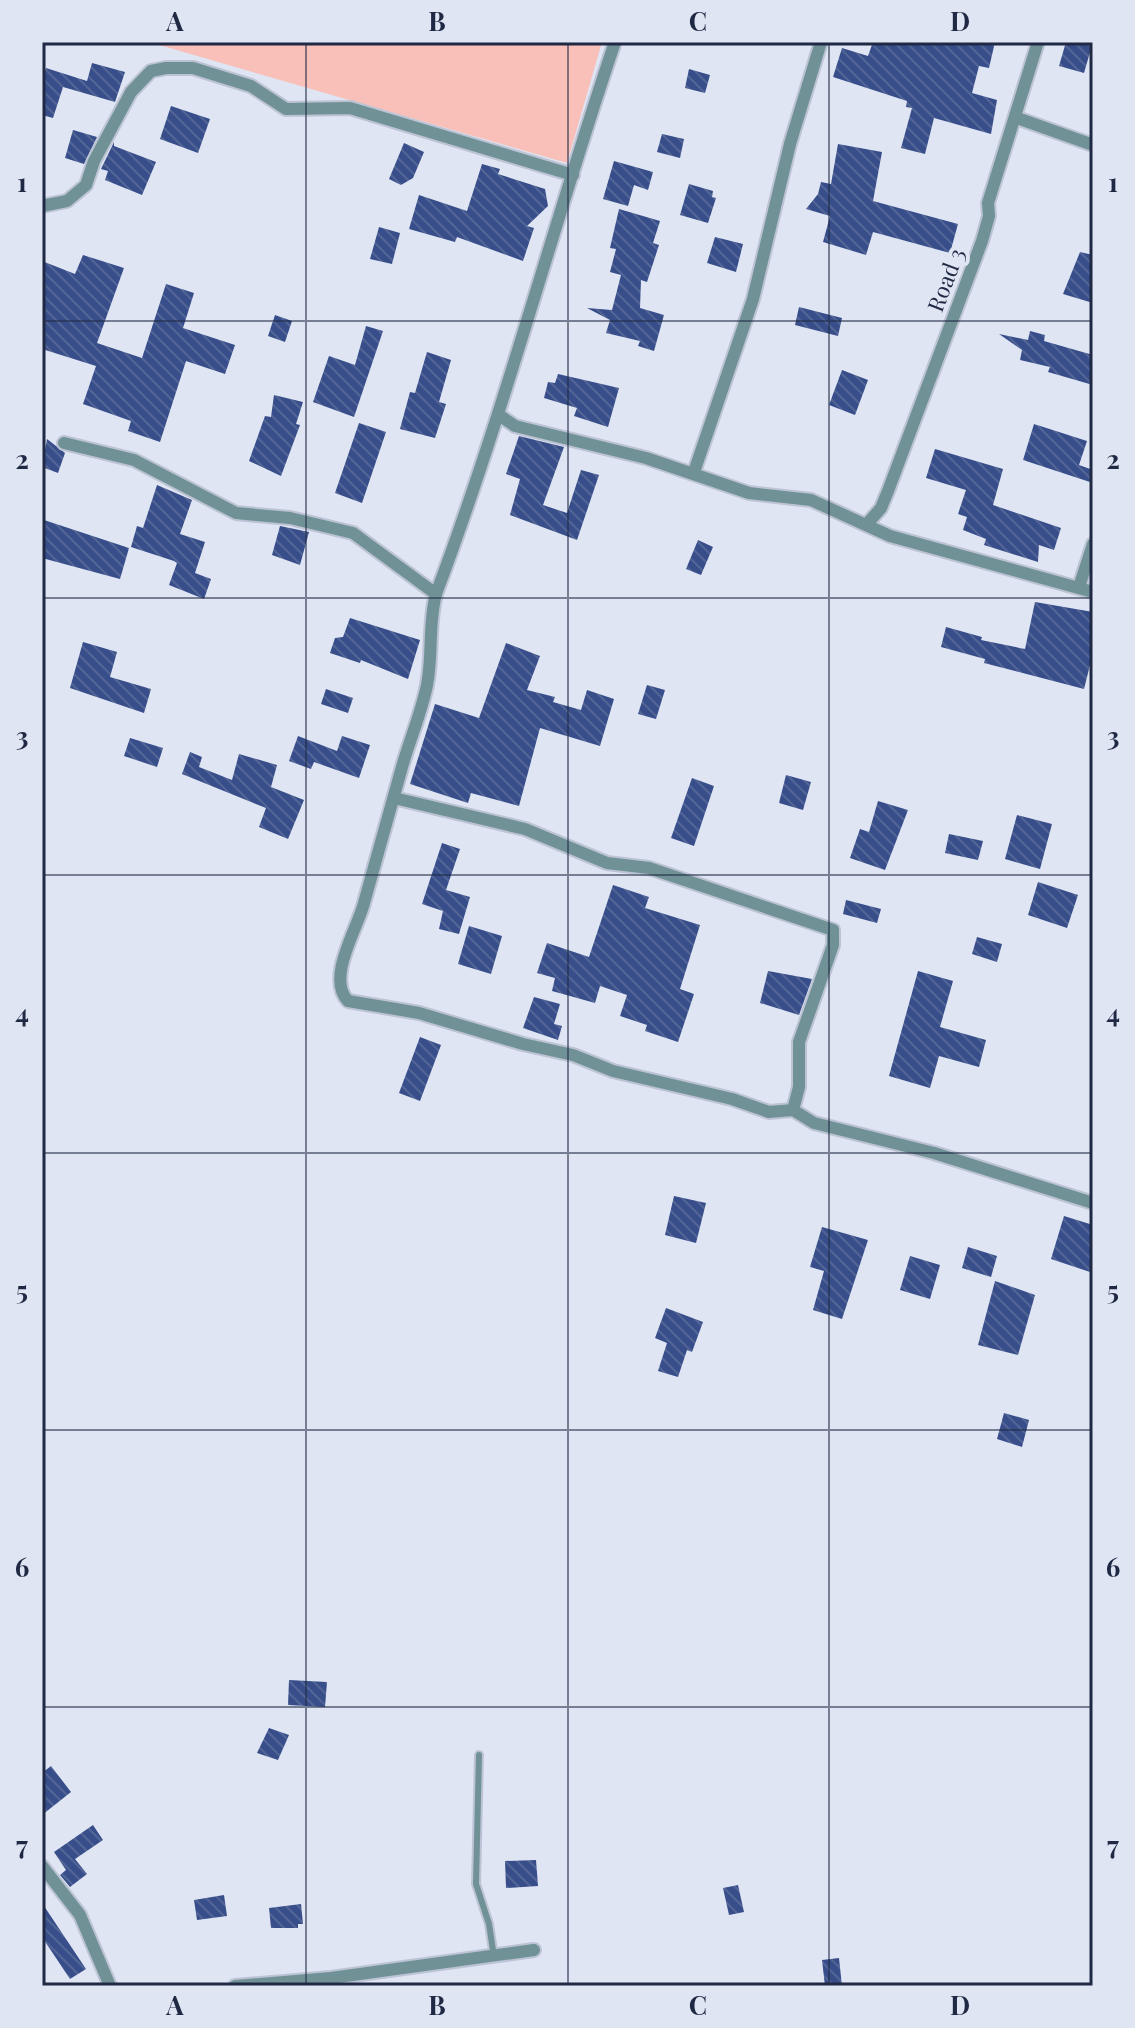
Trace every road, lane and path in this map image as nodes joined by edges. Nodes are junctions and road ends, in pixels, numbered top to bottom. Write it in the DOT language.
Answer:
graph roads {
  1 [pos="615,42"];
  2 [pos="821,42"];
  3 [pos="1038,42"];
  4 [pos="1017,118"];
  5 [pos="1093,145"];
  6 [pos="573,175"];
  7 [pos="42,206"];
  8 [pos="499,415"];
  9 [pos="515,426"];
  10 [pos="493,433"];
  11 [pos="64,443"];
  12 [pos="694,472"];
  13 [pos="867,524"];
  14 [pos="1093,544"];
  15 [pos="1079,587"];
  16 [pos="1093,592"];
  17 [pos="436,594"];
  18 [pos="394,798"];
  19 [pos="793,1110"];
  20 [pos="1093,1203"];
  21 [pos="479,1755"];
  22 [pos="42,1866"];
  23 [pos="534,1950"];
  24 [pos="494,1957"];
  25 [pos="110,1986"];
  26 [pos="235,1986"];
  1 -- 6 [label="street"];
  2 -- 12 [label="street"];
  3 -- 4 [label="street, Road 3"];
  4 -- 5 [label="street"];
  4 -- 13 [label="street, Road 3"];
  6 -- 7 [label="street"];
  6 -- 8 [label="street"];
  8 -- 9 [label="street"];
  8 -- 10 [label="street"];
  9 -- 10 [label="street"];
  9 -- 12 [label="street"];
  10 -- 17 [label="street"];
  11 -- 17 [label="street"];
  12 -- 13 [label="street"];
  13 -- 15 [label="street"];
  14 -- 15 [label="street"];
  15 -- 16 [label="street"];
  17 -- 18 [label="street"];
  18 -- 19 [label="street"];
  18 -- 19 [label="street"];
  19 -- 20 [label="street"];
  21 -- 24 [label="lane"];
  22 -- 25 [label="street"];
  23 -- 24 [label="street"];
  24 -- 26 [label="street"];
}
